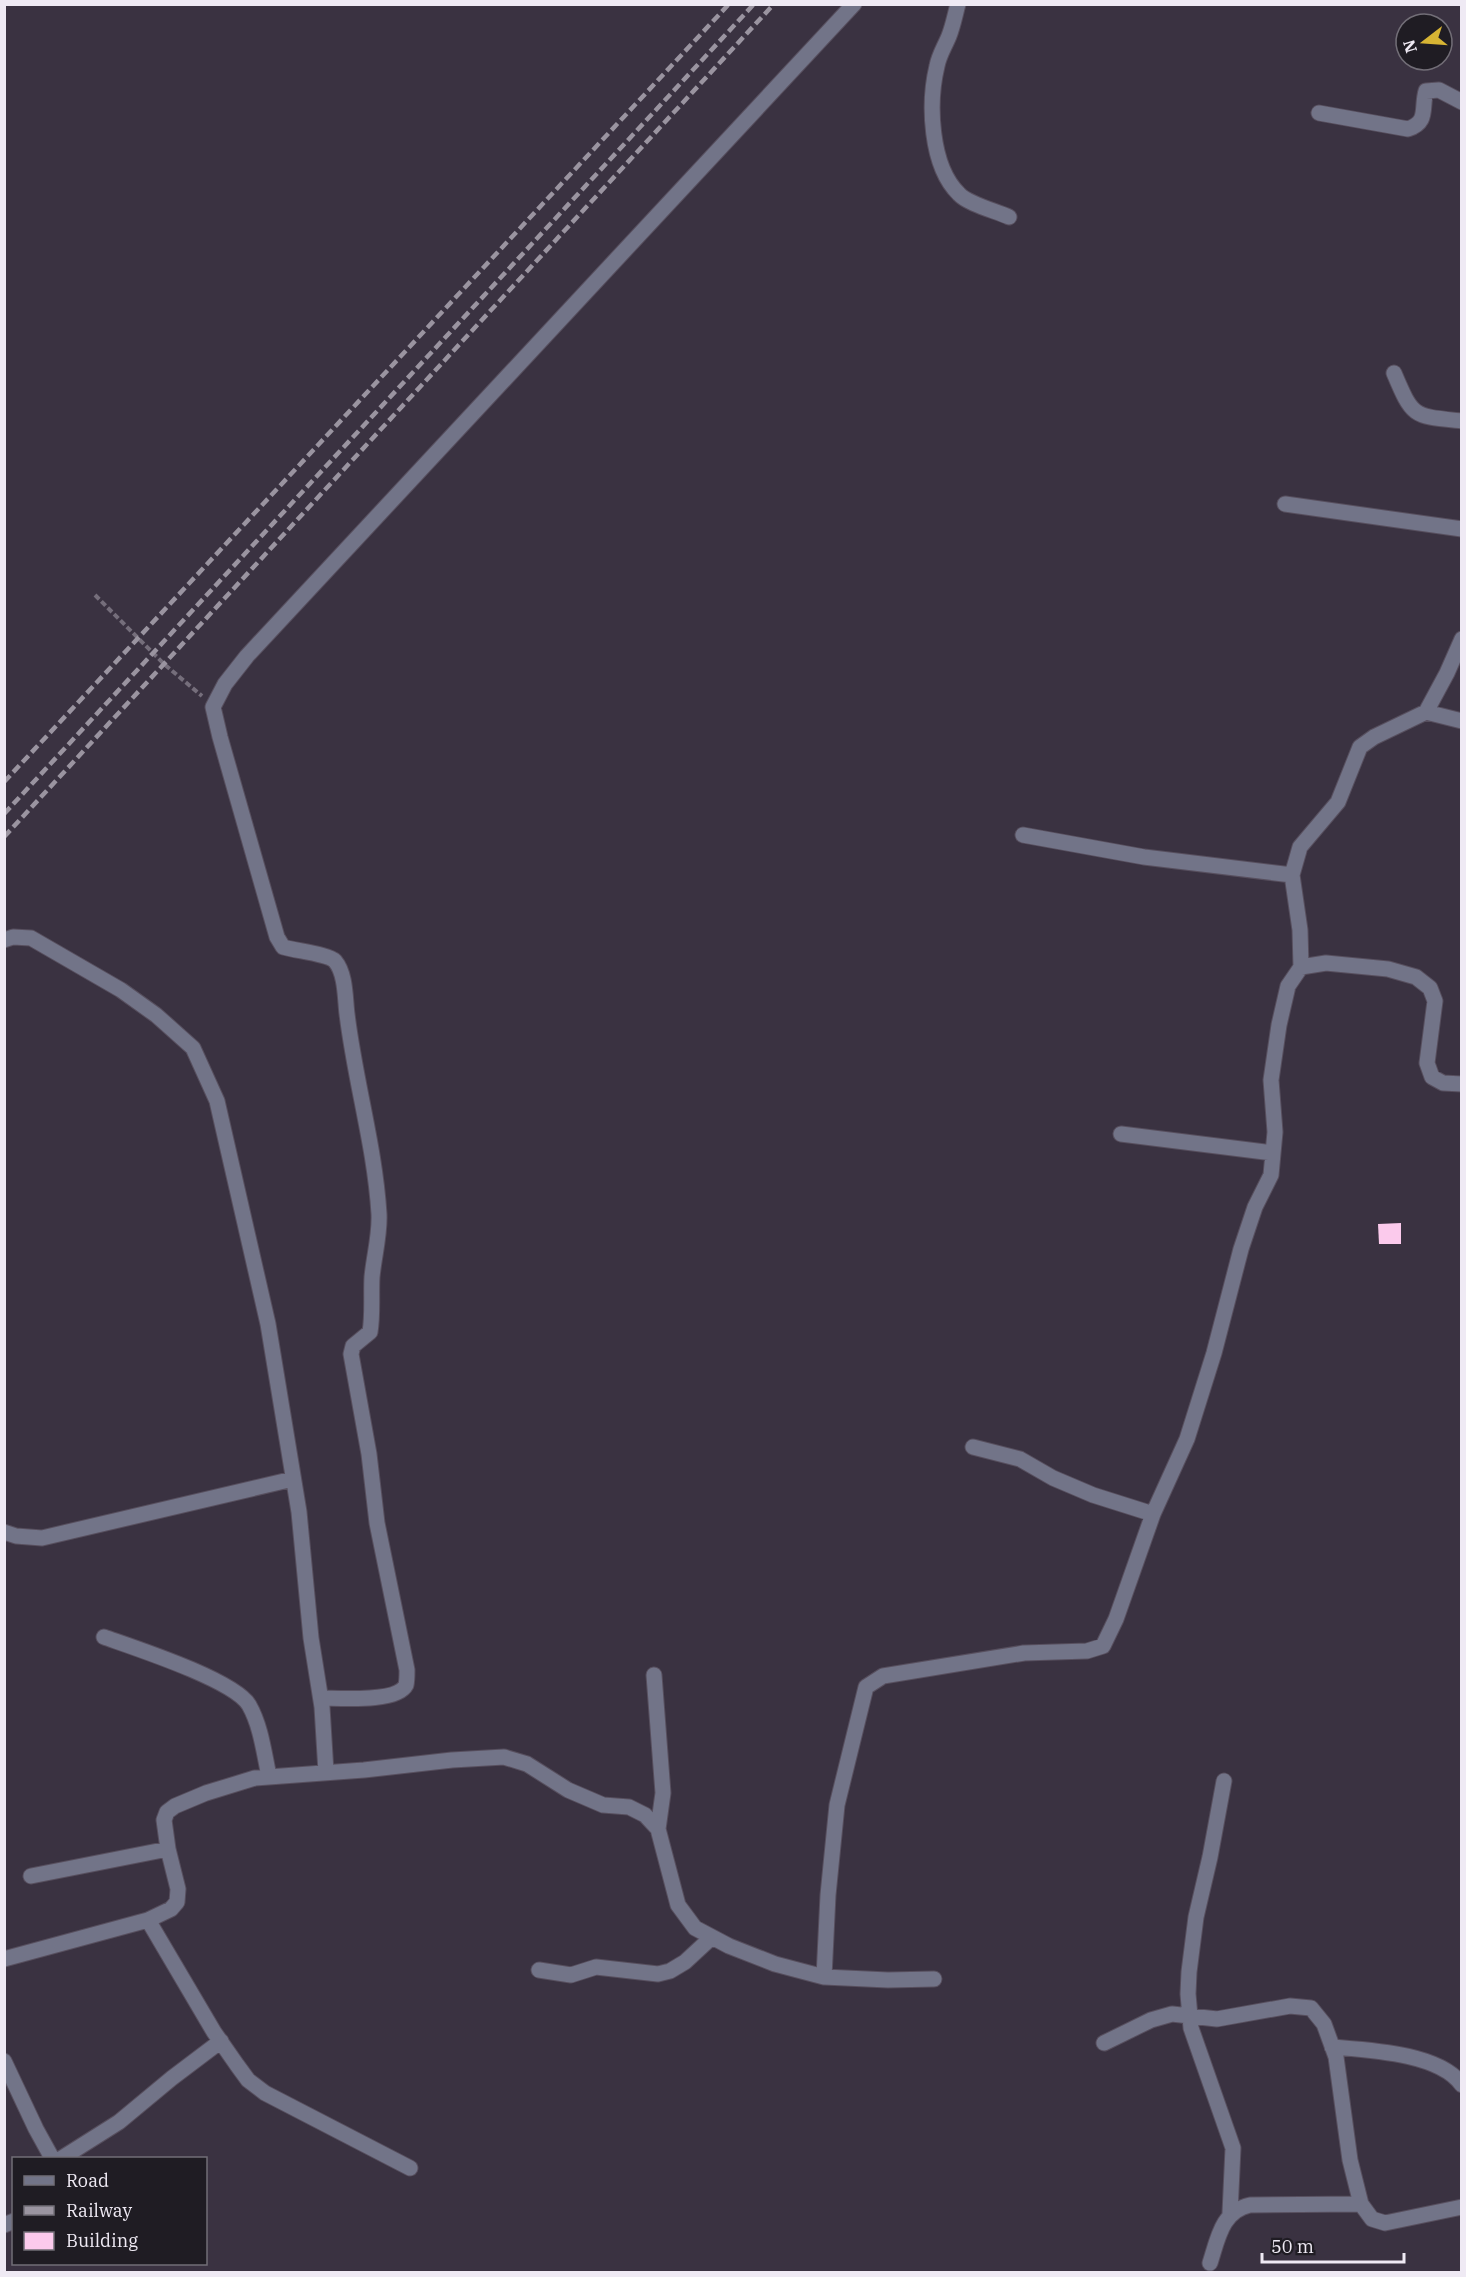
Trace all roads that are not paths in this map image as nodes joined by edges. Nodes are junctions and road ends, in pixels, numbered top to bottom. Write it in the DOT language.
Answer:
graph roads {
  1 [pos="854,4"];
  2 [pos="958,4"];
  3 [pos="1461,102"];
  4 [pos="1319,113"];
  5 [pos="1009,217"];
  6 [pos="1394,373"];
  7 [pos="1461,421"];
  8 [pos="1285,504"];
  9 [pos="1461,529"];
  10 [pos="1461,639"];
  11 [pos="1426,712"];
  12 [pos="1461,721"];
  13 [pos="1023,835"];
  14 [pos="1292,875"];
  15 [pos="4,940"];
  16 [pos="1301,967"];
  17 [pos="1461,1083"];
  18 [pos="1121,1134"];
  19 [pos="1273,1153"];
  20 [pos="973,1447"];
  21 [pos="293,1479"];
  22 [pos="1153,1514"];
  23 [pos="4,1532"];
  24 [pos="104,1637"];
  25 [pos="654,1675"];
  26 [pos="321,1698"];
  27 [pos="326,1772"];
  28 [pos="269,1776"];
  29 [pos="1224,1781"];
  30 [pos="658,1829"];
  31 [pos="168,1849"];
  32 [pos="31,1876"];
  33 [pos="148,1920"];
  34 [pos="712,1937"];
  35 [pos="4,1959"];
  36 [pos="539,1970"];
  37 [pos="824,1977"];
  38 [pos="934,1979"];
  39 [pos="1189,2016"];
  40 [pos="221,2041"];
  41 [pos="1104,2043"];
  42 [pos="1332,2047"];
  43 [pos="4,2061"];
  44 [pos="1461,2085"];
  45 [pos="51,2157"];
  46 [pos="64,2157"];
  47 [pos="410,2168"];
  48 [pos="1361,2204"];
  49 [pos="1461,2207"];
  50 [pos="1230,2213"];
  51 [pos="1210,2263"];
  1 -- 26 [label="street"];
  2 -- 5 [label="street"];
  3 -- 4 [label="street"];
  6 -- 7 [label="street"];
  8 -- 9 [label="street"];
  10 -- 11 [label="street"];
  11 -- 12 [label="street"];
  11 -- 14 [label="street"];
  13 -- 14 [label="street"];
  14 -- 16 [label="street"];
  15 -- 21 [label="street"];
  16 -- 17 [label="street"];
  16 -- 19 [label="street"];
  18 -- 19 [label="street"];
  19 -- 22 [label="street"];
  20 -- 22 [label="street"];
  21 -- 23 [label="street"];
  21 -- 26 [label="street"];
  22 -- 37 [label="street"];
  24 -- 28 [label="street"];
  25 -- 30 [label="street"];
  26 -- 27 [label="street"];
  27 -- 28 [label="street"];
  27 -- 30 [label="street"];
  28 -- 31 [label="street"];
  29 -- 39 [label="street"];
  30 -- 34 [label="street"];
  31 -- 32 [label="street"];
  31 -- 33 [label="street"];
  33 -- 35 [label="street"];
  33 -- 40 [label="street"];
  34 -- 36 [label="street"];
  34 -- 37 [label="street"];
  37 -- 38 [label="street"];
  39 -- 41 [label="street"];
  39 -- 42 [label="street"];
  39 -- 50 [label="street"];
  40 -- 46 [label="street"];
  40 -- 47 [label="street"];
  42 -- 44 [label="street"];
  42 -- 48 [label="street"];
  43 -- 45 [label="street"];
  48 -- 49 [label="street"];
  48 -- 50 [label="street"];
  50 -- 51 [label="street"];
}
